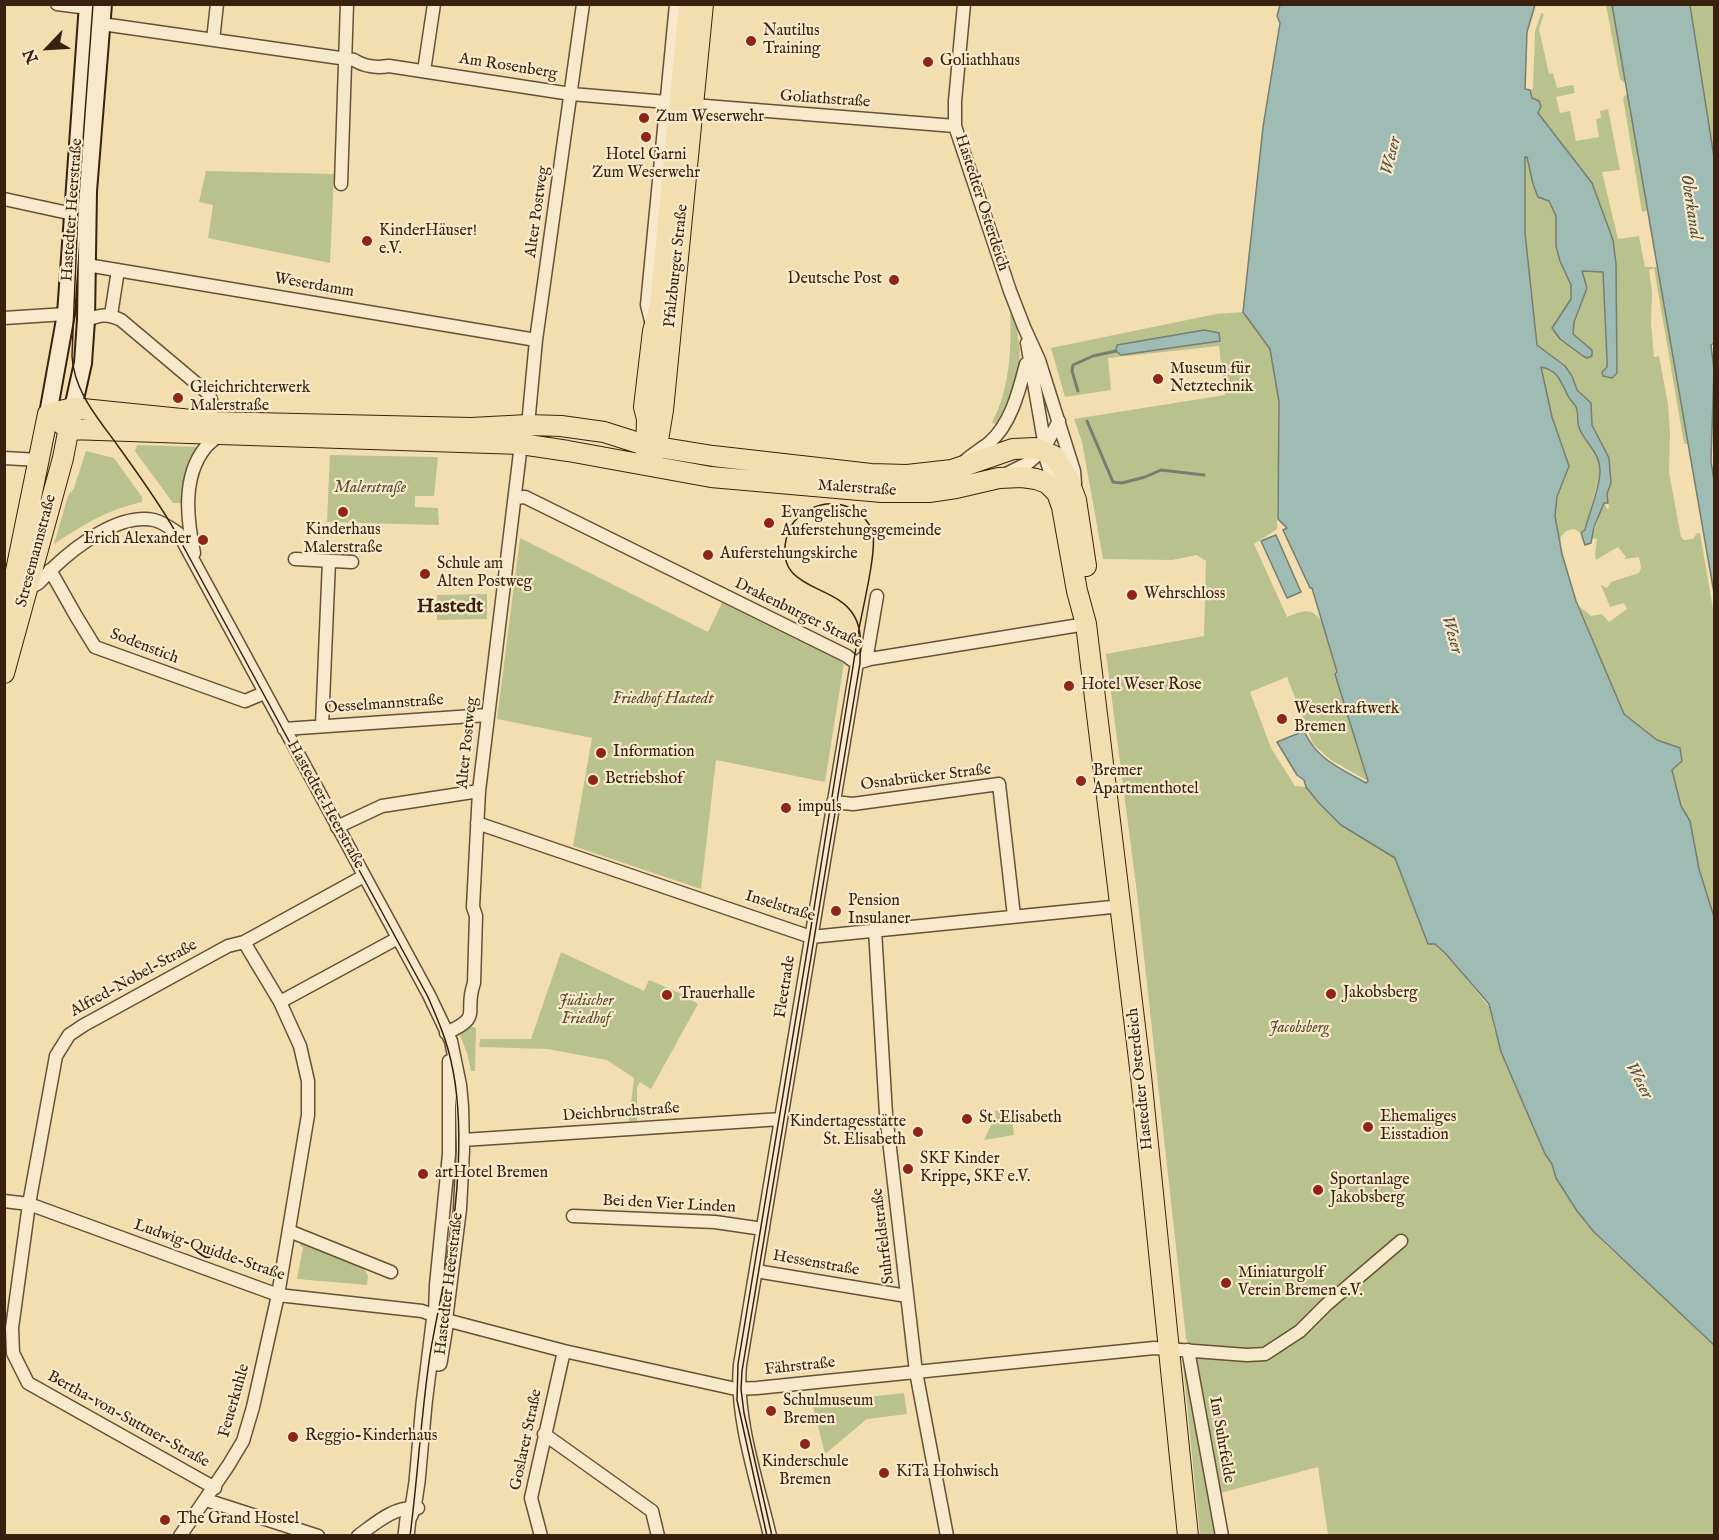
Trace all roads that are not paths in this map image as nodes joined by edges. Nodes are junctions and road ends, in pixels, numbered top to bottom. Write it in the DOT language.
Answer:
graph roads {
  1 [pos="57,4"];
  2 [pos="217,4"];
  3 [pos="347,4"];
  4 [pos="434,4"];
  5 [pos="583,4"];
  6 [pos="676,4"];
  7 [pos="688,4"];
  8 [pos="702,4"];
  9 [pos="964,4"];
  10 [pos="93,6"];
  11 [pos="102,24"];
  12 [pos="213,40"];
  13 [pos="346,59"];
  14 [pos="424,71"];
  15 [pos="572,94"];
  16 [pos="667,102"];
  17 [pos="693,105"];
  18 [pos="955,126"];
  19 [pos="341,184"];
  20 [pos="4,199"];
  21 [pos="73,214"];
  22 [pos="87,265"];
  23 [pos="118,270"];
  24 [pos="66,314"];
  25 [pos="111,315"];
  26 [pos="4,318"];
  27 [pos="86,320"];
  28 [pos="1024,327"];
  29 [pos="653,331"];
  30 [pos="536,340"];
  31 [pos="1030,361"];
  32 [pos="644,407"];
  33 [pos="73,408"];
  34 [pos="48,414"];
  35 [pos="1059,422"];
  36 [pos="528,425"];
  37 [pos="69,429"];
  38 [pos="215,429"];
  39 [pos="616,435"];
  40 [pos="521,444"];
  41 [pos="651,445"];
  42 [pos="998,447"];
  43 [pos="1043,450"];
  44 [pos="4,458"];
  45 [pos="39,460"];
  46 [pos="648,466"];
  47 [pos="1004,474"];
  48 [pos="1057,493"];
  49 [pos="515,498"];
  50 [pos="1076,500"];
  51 [pos="295,559"];
  52 [pos="329,561"];
  53 [pos="352,562"];
  54 [pos="50,570"];
  55 [pos="203,577"];
  56 [pos="27,588"];
  57 [pos="877,596"];
  58 [pos="4,624"];
  59 [pos="1086,624"];
  60 [pos="857,663"];
  61 [pos="4,673"];
  62 [pos="264,693"];
  63 [pos="487,715"];
  64 [pos="322,725"];
  65 [pos="284,729"];
  66 [pos="479,791"];
  67 [pos="833,802"];
  68 [pos="477,823"];
  69 [pos="337,827"];
  70 [pos="364,876"];
  71 [pos="1122,906"];
  72 [pos="1014,916"];
  73 [pos="875,930"];
  74 [pos="811,937"];
  75 [pos="398,938"];
  76 [pos="244,942"];
  77 [pos="280,1002"];
  78 [pos="446,1033"];
  79 [pos="781,1119"];
  80 [pos="463,1140"];
  81 [pos="4,1201"];
  82 [pos="29,1204"];
  83 [pos="573,1216"];
  84 [pos="763,1229"];
  85 [pos="289,1231"];
  86 [pos="1401,1242"];
  87 [pos="756,1271"];
  88 [pos="391,1272"];
  89 [pos="278,1295"];
  90 [pos="907,1296"];
  91 [pos="441,1318"];
  92 [pos="1179,1349"];
  93 [pos="564,1351"];
  94 [pos="916,1372"];
  95 [pos="739,1389"];
  96 [pos="544,1434"];
  97 [pos="215,1488"];
  98 [pos="206,1500"];
  99 [pos="416,1508"];
  100 [pos="180,1536"];
  101 [pos="318,1536"];
  102 [pos="358,1536"];
  103 [pos="405,1536"];
  104 [pos="414,1536"];
  105 [pos="541,1536"];
  106 [pos="658,1536"];
  107 [pos="770,1536"];
  108 [pos="947,1536"];
  109 [pos="1188,1536"];
  110 [pos="1222,1536"];
  1 -- 10 [label="street"];
  2 -- 12 [label="street"];
  3 -- 13 [label="street"];
  4 -- 14 [label="street"];
  5 -- 15 [label="street, Alter Postweg"];
  6 -- 16 [label="street, Pfalzburger Straße"];
  7 -- 29 [label="main road, Pfalzburger Straße"];
  8 -- 17 [label="main road, Pfalzburger Straße"];
  9 -- 18 [label="street, Hastedter Osterdeich"];
  10 -- 11 [label="main road, Hastedter Heerstraße"];
  10 -- 21 [label="main road, Hastedter Heerstraße"];
  11 -- 12 [label="street, Am Rosenberg"];
  11 -- 22 [label="main road, Hastedter Heerstraße"];
  12 -- 13 [label="street, Am Rosenberg"];
  13 -- 14 [label="street, Am Rosenberg"];
  13 -- 19 [label="street"];
  14 -- 15 [label="street, Am Rosenberg"];
  15 -- 16 [label="street, Am Rosenberg"];
  15 -- 30 [label="street, Alter Postweg"];
  16 -- 29 [label="street, Pfalzburger Straße"];
  17 -- 18 [label="street, Goliathstraße"];
  17 -- 41 [label="main road, Pfalzburger Straße"];
  18 -- 28 [label="street, Hastedter Osterdeich"];
  20 -- 21 [label="street"];
  21 -- 24 [label="main road, Hastedter Heerstraße"];
  22 -- 23 [label="street, Weserdamm"];
  22 -- 27 [label="main road, Hastedter Heerstraße"];
  23 -- 25 [label="street"];
  23 -- 30 [label="street, Weserdamm"];
  24 -- 26 [label="street"];
  24 -- 34 [label="main road, Hastedter Heerstraße"];
  25 -- 27 [label="street"];
  25 -- 38 [label="street"];
  27 -- 33 [label="main road, Hastedter Heerstraße"];
  28 -- 31 [label="street, Hastedter Osterdeich"];
  28 -- 35 [label="street, Hastedter Osterdeich"];
  29 -- 32 [label="main road, Pfalzburger Straße"];
  30 -- 36 [label="street, Alter Postweg"];
  31 -- 42 [label="street"];
  31 -- 43 [label="street, Hastedter Osterdeich"];
  32 -- 39 [label="main road"];
  32 -- 41 [label="main road, Pfalzburger Straße"];
  33 -- 34 [label="main road, Malerstraße"];
  33 -- 37 [label="main road, Hastedter Heerstraße"];
  33 -- 38 [label="main road, Malerstraße"];
  34 -- 37 [label="main road"];
  34 -- 45 [label="main road, Stresemannstraße"];
  35 -- 43 [label="street, Malerstraße"];
  35 -- 50 [label="street, Hastedter Osterdeich"];
  36 -- 38 [label="main road, Malerstraße"];
  36 -- 39 [label="main road, Malerstraße"];
  37 -- 38 [label="main road, Malerstraße"];
  37 -- 56 [label="main road, Stresemannstraße"];
  38 -- 40 [label="main road, Malerstraße"];
  38 -- 55 [label="street, Hastedter Heerstraße"];
  39 -- 41 [label="main road, Malerstraße"];
  40 -- 46 [label="main road, Malerstraße"];
  40 -- 49 [label="street, Alter Postweg"];
  41 -- 42 [label="main road, Malerstraße"];
  41 -- 46 [label="main road, Pfalzburger Straße"];
  42 -- 43 [label="main road, Malerstraße"];
  42 -- 47 [label="street"];
  43 -- 47 [label="street, Malerstraße"];
  43 -- 48 [label="street, Hastedter Osterdeich"];
  43 -- 50 [label="main road"];
  44 -- 45 [label="street"];
  45 -- 58 [label="main road, Stresemannstraße"];
  46 -- 47 [label="main road, Malerstraße"];
  47 -- 48 [label="main road, Malerstraße"];
  48 -- 59 [label="main road, Hastedter Osterdeich"];
  49 -- 60 [label="street, Drakenburger Straße"];
  49 -- 63 [label="street, Alter Postweg"];
  50 -- 59 [label="main road, Hastedter Osterdeich"];
  51 -- 52 [label="street"];
  52 -- 53 [label="street"];
  52 -- 64 [label="street"];
  54 -- 55 [label="street, Hastedter Heerstraße"];
  54 -- 56 [label="street"];
  54 -- 62 [label="street, Sodenstich"];
  55 -- 62 [label="street, Hastedter Heerstraße"];
  56 -- 61 [label="main road, Stresemannstraße"];
  57 -- 60 [label="street, Fleetrade"];
  59 -- 60 [label="street, Drakenburger Straße"];
  59 -- 71 [label="main road, Hastedter Osterdeich"];
  60 -- 67 [label="street, Fleetrade"];
  62 -- 65 [label="street, Hastedter Heerstraße"];
  63 -- 64 [label="street, Oesselmannstraße"];
  63 -- 66 [label="street, Alter Postweg"];
  64 -- 65 [label="street, Oesselmannstraße"];
  65 -- 69 [label="street, Hastedter Heerstraße"];
  66 -- 68 [label="street, Alter Postweg"];
  66 -- 69 [label="street"];
  67 -- 72 [label="street, Osnabrücker Straße"];
  67 -- 74 [label="street, Fleetrade"];
  68 -- 74 [label="street, Inselstraße"];
  68 -- 78 [label="street, Alter Postweg"];
  69 -- 70 [label="street, Hastedter Heerstraße"];
  70 -- 75 [label="street, Hastedter Heerstraße"];
  70 -- 76 [label="street, Alfred-Nobel-Straße"];
  71 -- 72 [label="street, Inselstraße"];
  71 -- 92 [label="main road, Hastedter Osterdeich"];
  72 -- 73 [label="street, Inselstraße"];
  73 -- 74 [label="street, Inselstraße"];
  73 -- 90 [label="street, Suhrfeldstraße"];
  74 -- 79 [label="street, Fleetrade"];
  75 -- 77 [label="street"];
  75 -- 78 [label="street, Hastedter Heerstraße"];
  76 -- 77 [label="street, Feuerkuhle"];
  76 -- 82 [label="street, Alfred-Nobel-Straße"];
  77 -- 85 [label="street, Feuerkuhle"];
  78 -- 80 [label="street, Hastedter Heerstraße"];
  78 -- 91 [label="street, Hastedter Heerstraße"];
  79 -- 80 [label="street, Deichbruchstraße"];
  79 -- 84 [label="street, Fleetrade"];
  80 -- 91 [label="street, Hastedter Heerstraße"];
  81 -- 82 [label="street, Ludwig-Quidde-Straße"];
  82 -- 89 [label="street, Ludwig-Quidde-Straße"];
  82 -- 97 [label="street, Bertha-von-Suttner-Straße"];
  83 -- 84 [label="street, Bei den Vier Linden"];
  84 -- 87 [label="street, Fleetrade"];
  85 -- 88 [label="street"];
  85 -- 89 [label="street, Feuerkuhle"];
  86 -- 92 [label="street, Fährstraße"];
  87 -- 90 [label="street, Hessenstraße"];
  87 -- 95 [label="street, Fleetrade"];
  89 -- 91 [label="street, Ludwig-Quidde-Straße"];
  89 -- 97 [label="street, Feuerkuhle"];
  90 -- 94 [label="street, Suhrfeldstraße"];
  91 -- 93 [label="street, Fährstraße"];
  91 -- 99 [label="street, Hastedter Heerstraße"];
  92 -- 94 [label="street, Fährstraße"];
  92 -- 109 [label="main road, Hastedter Osterdeich"];
  92 -- 110 [label="street, Im Suhrfelde"];
  93 -- 95 [label="street, Fährstraße"];
  93 -- 96 [label="street, Goslarer Straße"];
  94 -- 95 [label="street, Fährstraße"];
  94 -- 108 [label="street, Suhrfeldstraße"];
  95 -- 107 [label="street, Fleetrade"];
  96 -- 105 [label="street, Goslarer Straße"];
  96 -- 106 [label="street"];
  97 -- 98 [label="street, Feuerkuhle"];
  98 -- 100 [label="street, Feuerkuhle"];
  98 -- 101 [label="street"];
  99 -- 102 [label="street"];
  99 -- 103 [label="street, Hastedter Heerstraße"];
  99 -- 104 [label="street, Hastedter Heerstraße"];
}
